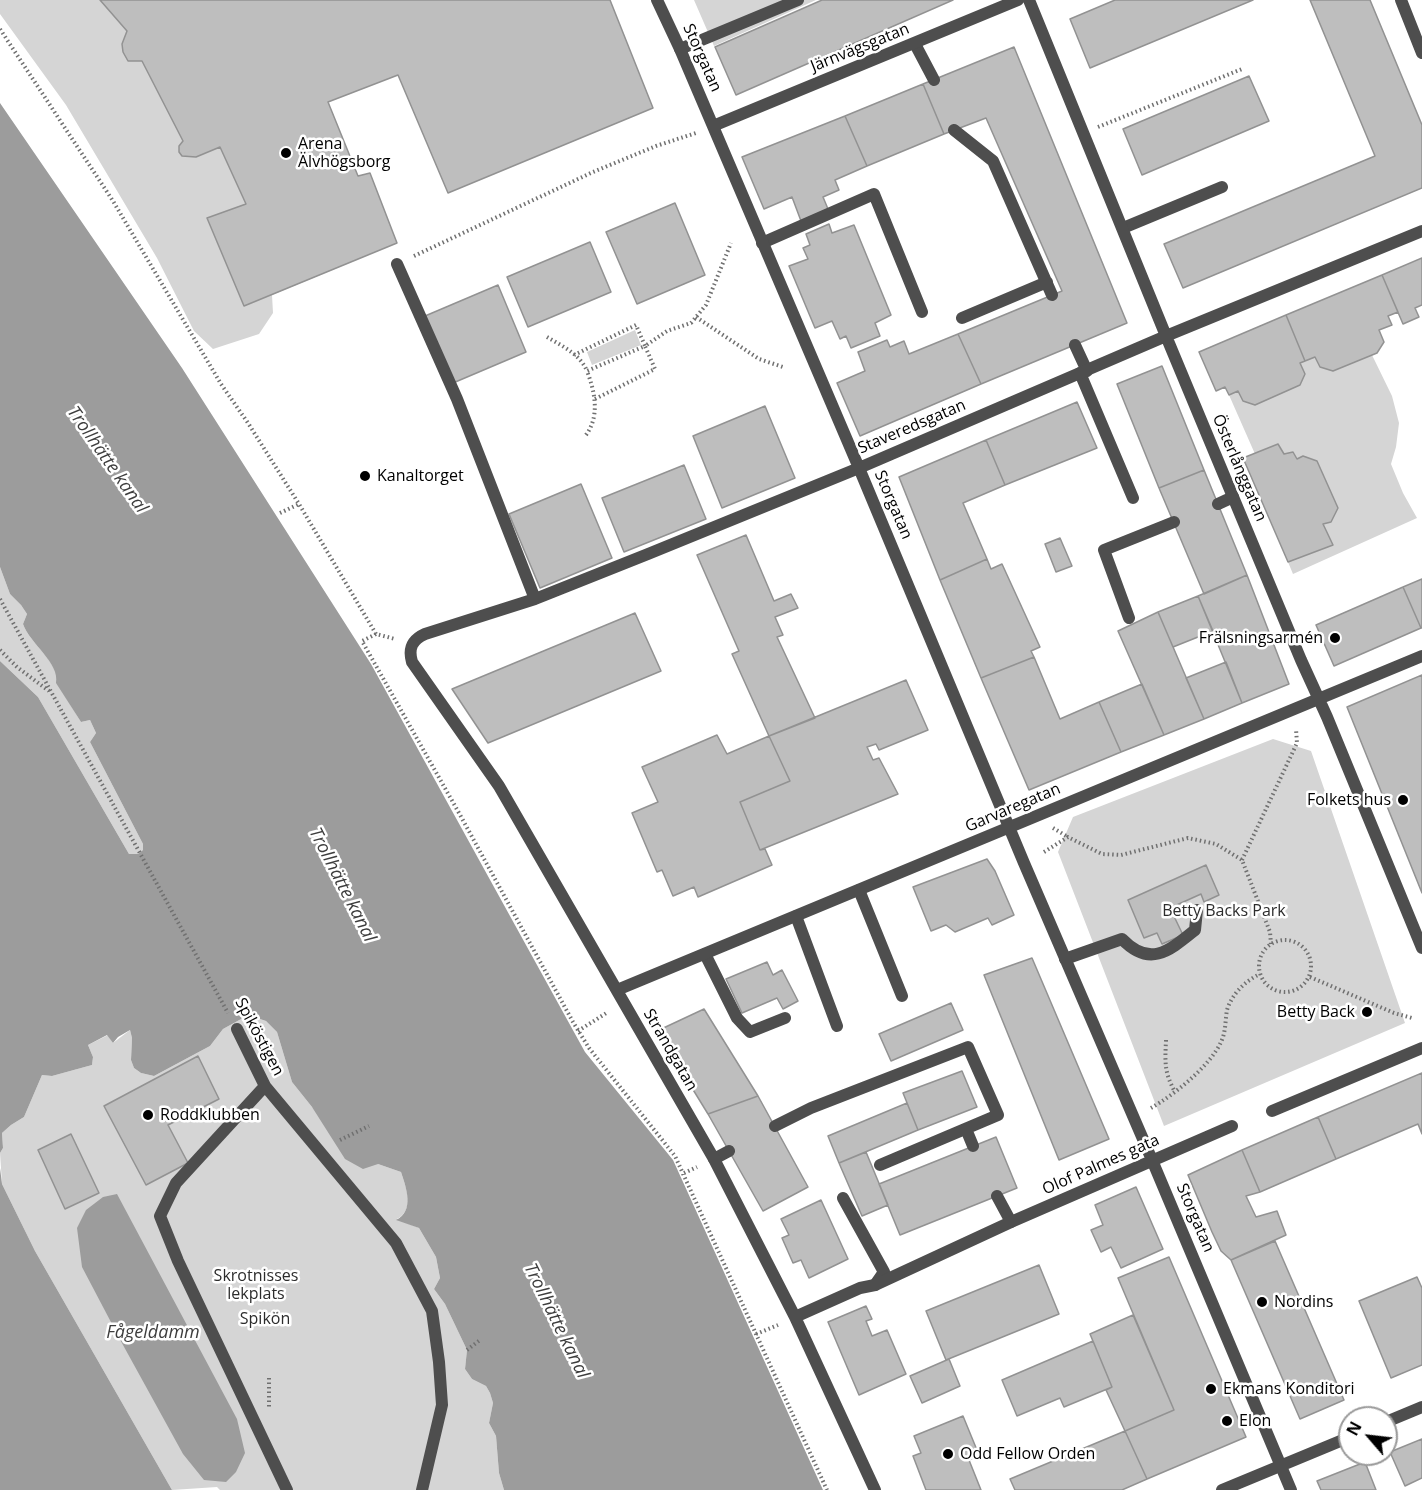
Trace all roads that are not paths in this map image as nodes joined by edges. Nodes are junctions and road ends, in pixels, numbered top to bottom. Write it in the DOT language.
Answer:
graph roads {
  1 [pos="657,0"];
  2 [pos="798,0"];
  3 [pos="1018,0"];
  4 [pos="1029,0"];
  5 [pos="1401,0"];
  6 [pos="915,44"];
  7 [pos="680,49"];
  8 [pos="1422,52"];
  9 [pos="934,80"];
  10 [pos="713,126"];
  11 [pos="954,130"];
  12 [pos="1222,188"];
  13 [pos="1123,228"];
  14 [pos="1422,231"];
  15 [pos="762,243"];
  16 [pos="397,264"];
  17 [pos="1047,282"];
  18 [pos="1052,295"];
  19 [pos="922,312"];
  20 [pos="962,318"];
  21 [pos="1166,336"];
  22 [pos="1075,345"];
  23 [pos="1083,372"];
  24 [pos="859,468"];
  25 [pos="1233,497"];
  26 [pos="1133,498"];
  27 [pos="1218,504"];
  28 [pos="1174,522"];
  29 [pos="535,599"];
  30 [pos="1129,618"];
  31 [pos="412,643"];
  32 [pos="1422,656"];
  33 [pos="1319,700"];
  34 [pos="1009,828"];
  35 [pos="859,890"];
  36 [pos="1197,910"];
  37 [pos="796,916"];
  38 [pos="1422,948"];
  39 [pos="705,954"];
  40 [pos="1065,959"];
  41 [pos="617,990"];
  42 [pos="902,996"];
  43 [pos="785,1018"];
  44 [pos="837,1026"];
  45 [pos="237,1029"];
  46 [pos="1422,1048"];
  47 [pos="265,1086"];
  48 [pos="1272,1111"];
  49 [pos="774,1126"];
  50 [pos="1232,1126"];
  51 [pos="966,1129"];
  52 [pos="974,1146"];
  53 [pos="729,1151"];
  54 [pos="714,1158"];
  55 [pos="1152,1160"];
  56 [pos="880,1165"];
  57 [pos="997,1196"];
  58 [pos="843,1198"];
  59 [pos="1011,1222"];
  60 [pos="875,1285"];
  61 [pos="795,1317"];
  62 [pos="1422,1407"];
  63 [pos="1398,1417"];
  64 [pos="1338,1442"];
  65 [pos="1281,1465"];
  66 [pos="287,1490"];
  67 [pos="422,1490"];
  68 [pos="875,1490"];
  69 [pos="1222,1490"];
  70 [pos="1291,1490"];
  1 -- 7 [label="street, Storgatan"];
  2 -- 7 [label="street"];
  3 -- 6 [label="street, Järnvägsgatan"];
  4 -- 13 [label="street, Österlånggatan"];
  5 -- 8 [label="street"];
  6 -- 9 [label="street"];
  6 -- 10 [label="street, Järnvägsgatan"];
  7 -- 10 [label="street, Storgatan"];
  10 -- 15 [label="street, Storgatan"];
  11 -- 17 [label="street"];
  12 -- 13 [label="street"];
  13 -- 21 [label="street, Österlånggatan"];
  14 -- 21 [label="street, Staveredsgatan"];
  15 -- 19 [label="street"];
  15 -- 24 [label="street, Storgatan"];
  16 -- 29 [label="street"];
  17 -- 18 [label="street"];
  17 -- 20 [label="street"];
  21 -- 23 [label="street, Staveredsgatan"];
  21 -- 25 [label="street, Österlånggatan"];
  22 -- 23 [label="street"];
  23 -- 24 [label="street, Staveredsgatan"];
  23 -- 26 [label="street"];
  24 -- 29 [label="street, Staveredsgatan"];
  24 -- 34 [label="street, Storgatan"];
  25 -- 27 [label="street"];
  25 -- 33 [label="street, Österlånggatan"];
  28 -- 30 [label="street"];
  29 -- 31 [label="street, Staveredsgatan"];
  31 -- 41 [label="street, Strandgatan"];
  32 -- 33 [label="street, Garvaregatan"];
  33 -- 34 [label="street, Garvaregatan"];
  33 -- 38 [label="street, Österlånggatan"];
  34 -- 35 [label="street, Garvaregatan"];
  34 -- 40 [label="street, Storgatan"];
  35 -- 37 [label="street, Garvaregatan"];
  35 -- 42 [label="street"];
  36 -- 40 [label="street"];
  37 -- 39 [label="street, Garvaregatan"];
  37 -- 44 [label="street"];
  39 -- 41 [label="street, Garvaregatan"];
  39 -- 43 [label="street"];
  40 -- 55 [label="street, Storgatan"];
  41 -- 54 [label="street, Strandgatan"];
  45 -- 47 [label="street, Spiköstigen"];
  46 -- 48 [label="street"];
  47 -- 66 [label="street"];
  47 -- 67 [label="street, Spiköstigen"];
  49 -- 51 [label="street"];
  50 -- 55 [label="street, Olof Palmes gata"];
  51 -- 52 [label="street"];
  51 -- 56 [label="street"];
  53 -- 54 [label="street"];
  54 -- 61 [label="street, Strandgatan"];
  55 -- 59 [label="street, Olof Palmes gata"];
  55 -- 65 [label="street, Storgatan"];
  57 -- 59 [label="street"];
  58 -- 60 [label="street"];
  59 -- 60 [label="street, Olof Palmes gata"];
  60 -- 61 [label="street, Olof Palmes gata"];
  61 -- 68 [label="street, Strandgatan"];
  62 -- 63 [label="street"];
  64 -- 65 [label="street"];
  65 -- 69 [label="street"];
  65 -- 70 [label="street, Storgatan"];
}
